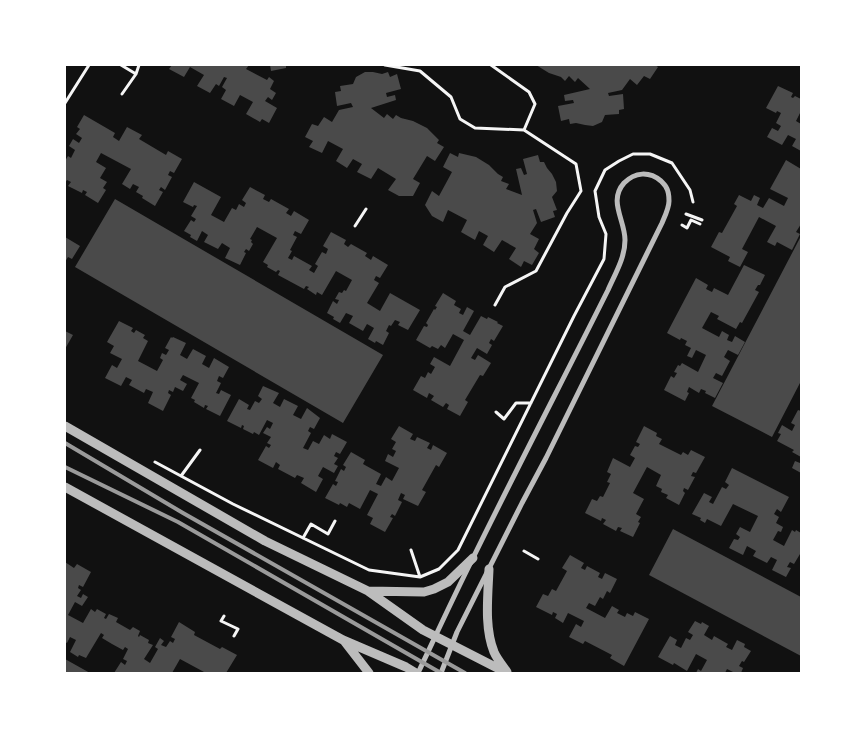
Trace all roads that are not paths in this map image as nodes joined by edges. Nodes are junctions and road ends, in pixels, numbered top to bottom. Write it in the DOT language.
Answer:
graph roads {
  1 [pos="65,426"];
  2 [pos="65,487"];
  3 [pos="473,558"];
  4 [pos="489,569"];
  5 [pos="368,591"];
  6 [pos="436,636"];
  7 [pos="343,640"];
  8 [pos="452,645"];
  9 [pos="369,673"];
  10 [pos="417,673"];
  11 [pos="442,673"];
  12 [pos="507,673"];
  1 -- 5 [label="street"];
  2 -- 7 [label="street"];
  3 -- 4 [label="street"];
  3 -- 5 [label="street"];
  3 -- 6 [label="street"];
  4 -- 8 [label="street"];
  4 -- 12 [label="street"];
  5 -- 6 [label="street"];
  6 -- 8 [label="street"];
  6 -- 10 [label="street"];
  7 -- 9 [label="street"];
  7 -- 10 [label="street"];
  8 -- 11 [label="street"];
  8 -- 12 [label="street"];
}
